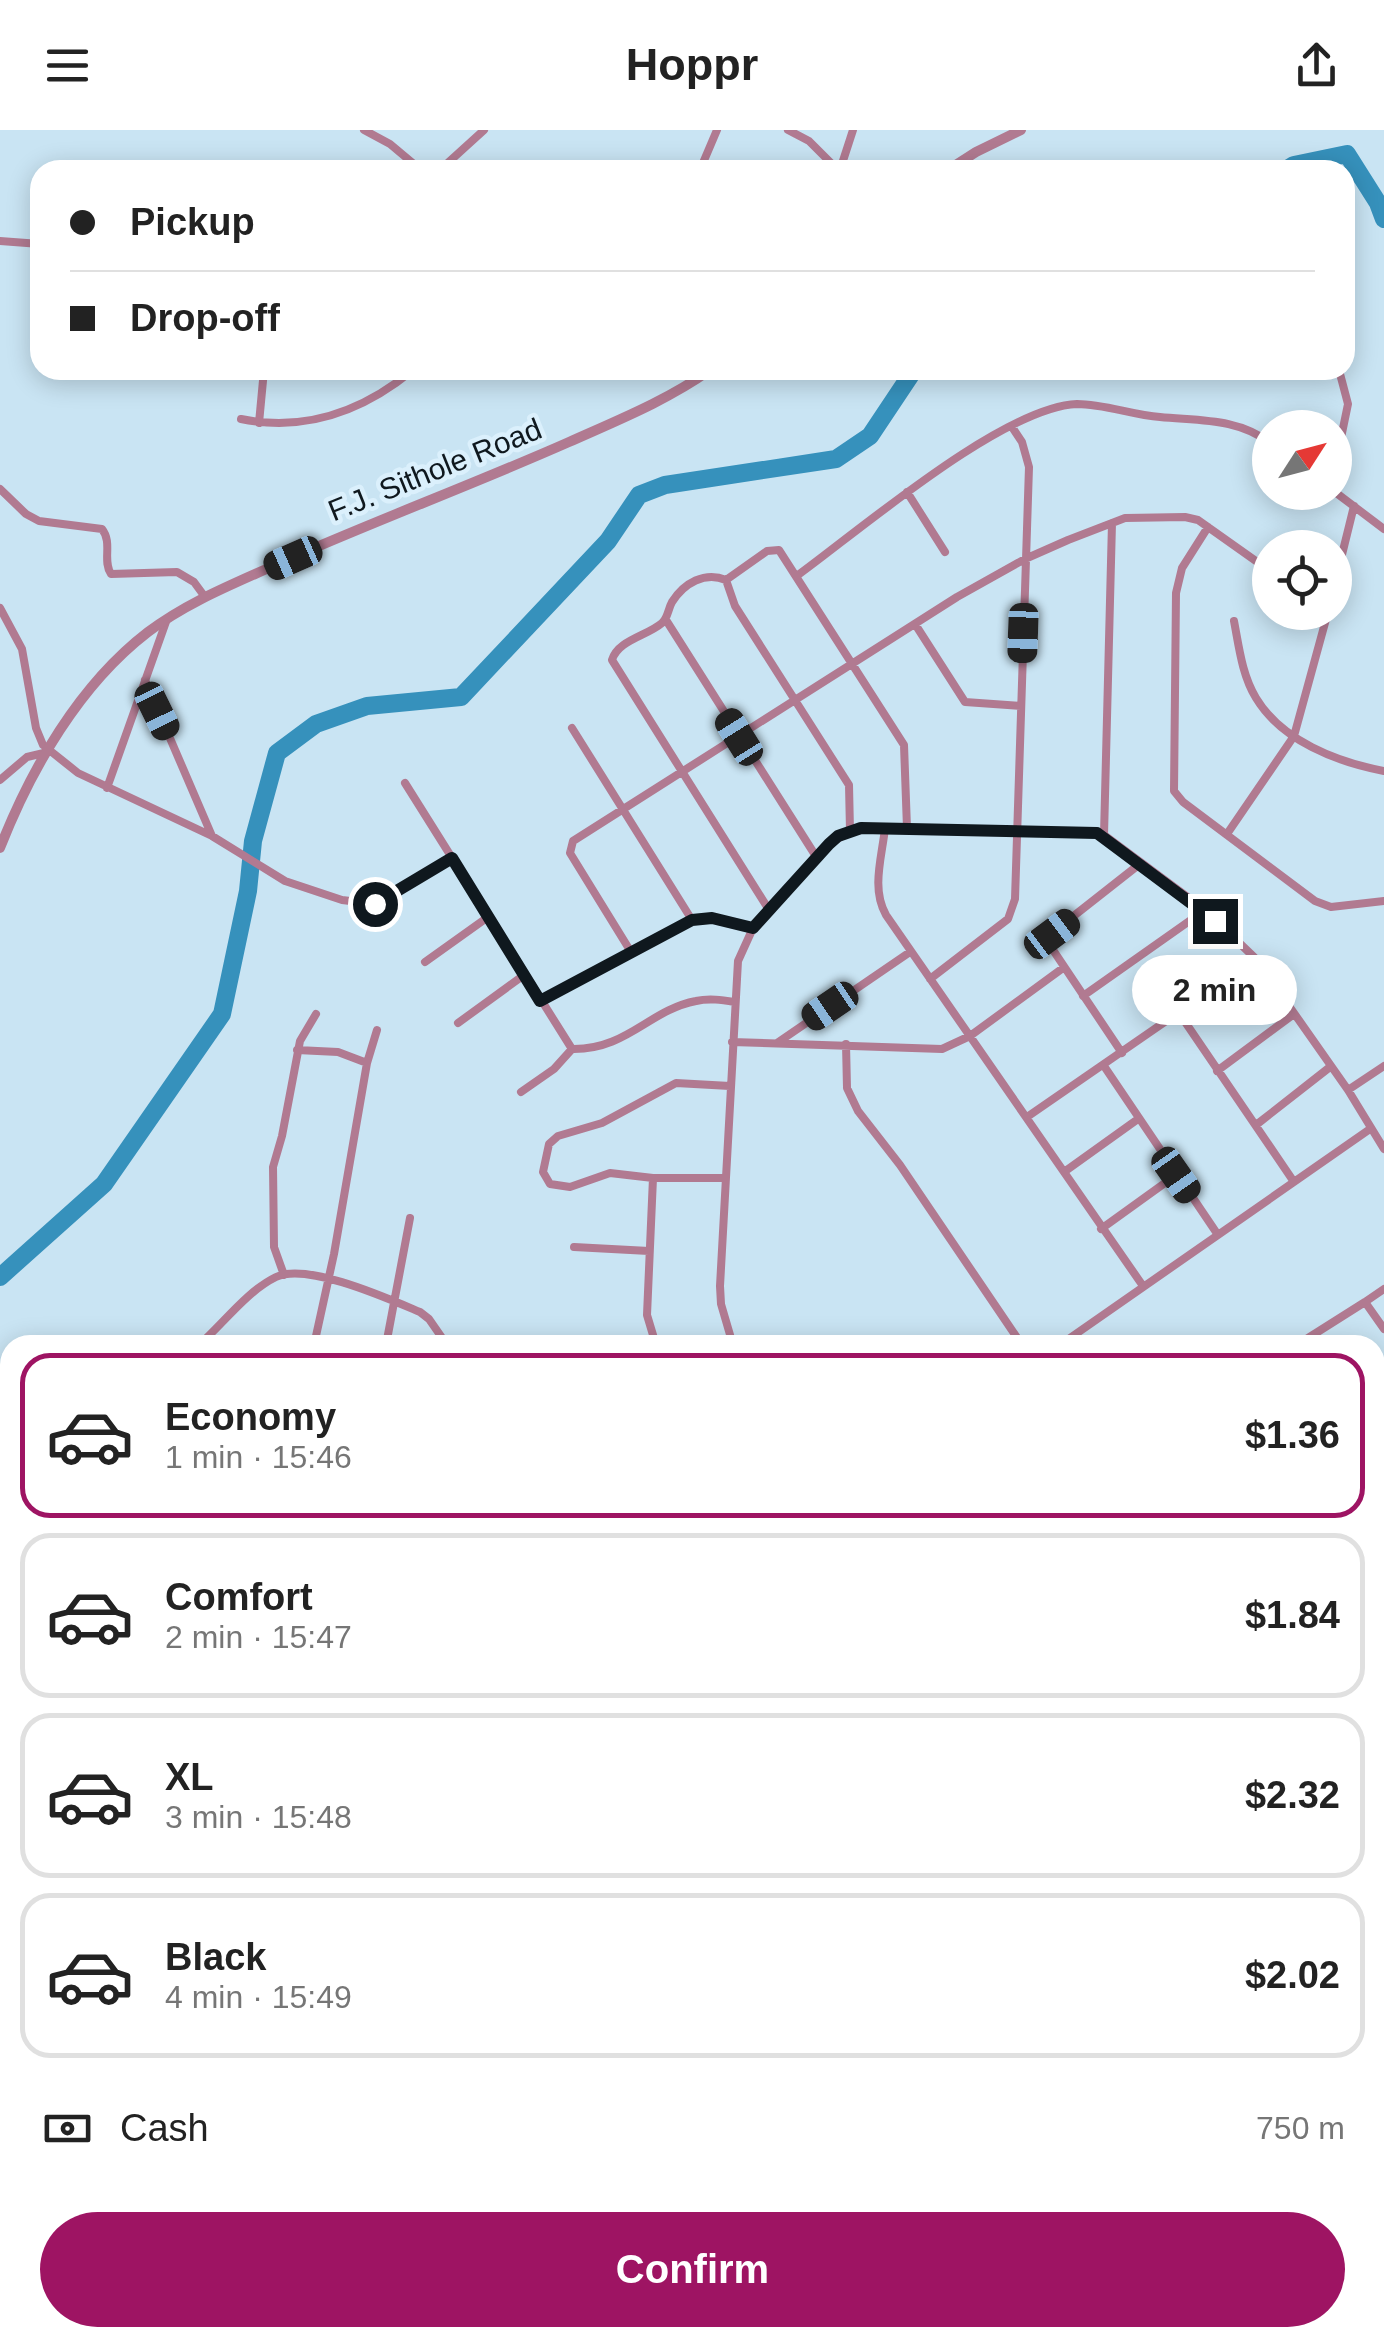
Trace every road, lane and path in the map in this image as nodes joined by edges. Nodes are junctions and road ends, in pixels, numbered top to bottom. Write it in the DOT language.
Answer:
graph roads {
  1 [pos="364,130"];
  2 [pos="484,130"];
  3 [pos="717,130"];
  4 [pos="788,130"];
  5 [pos="853,130"];
  6 [pos="1021,130"];
  7 [pos="409,160"];
  8 [pos="451,160"];
  9 [pos="704,160"];
  10 [pos="829,160"];
  11 [pos="842,160"];
  12 [pos="966,160"];
  13 [pos="0,240"];
  14 [pos="30,243"];
  15 [pos="263,380"];
  16 [pos="401,380"];
  17 [pos="694,380"];
  18 [pos="1342,380"];
  19 [pos="1347,410"];
  20 [pos="241,419"];
  21 [pos="259,423"];
  22 [pos="1012,427"];
  23 [pos="1252,432"];
  24 [pos="0,489"];
  25 [pos="907,492"];
  26 [pos="1354,506"];
  27 [pos="1112,524"];
  28 [pos="1208,527"];
  29 [pos="1384,528"];
  30 [pos="1348,530"];
  31 [pos="945,552"];
  32 [pos="1252,558"];
  33 [pos="1024,559"];
  34 [pos="798,576"];
  35 [pos="726,580"];
  36 [pos="205,597"];
  37 [pos="0,608"];
  38 [pos="167,620"];
  39 [pos="666,620"];
  40 [pos="1234,622"];
  41 [pos="4,623"];
  42 [pos="915,624"];
  43 [pos="1323,630"];
  44 [pos="853,664"];
  45 [pos="145,680"];
  46 [pos="797,700"];
  47 [pos="1021,706"];
  48 [pos="572,728"];
  49 [pos="1294,736"];
  50 [pos="739,737"];
  51 [pos="48,752"];
  52 [pos="1384,771"];
  53 [pos="682,773"];
  54 [pos="0,780"];
  55 [pos="405,783"];
  56 [pos="107,788"];
  57 [pos="623,809"];
  58 [pos="885,828"];
  59 [pos="907,828"];
  60 [pos="850,830"];
  61 [pos="1018,832"];
  62 [pos="1228,834"];
  63 [pos="1104,835"];
  64 [pos="212,836"];
  65 [pos="0,848"];
  66 [pos="452,858"];
  67 [pos="817,858"];
  68 [pos="1141,862"];
  69 [pos="1384,900"];
  70 [pos="769,910"];
  71 [pos="1205,910"];
  72 [pos="488,917"];
  73 [pos="692,920"];
  74 [pos="753,928"];
  75 [pos="630,952"];
  76 [pos="910,952"];
  77 [pos="1256,959"];
  78 [pos="425,962"];
  79 [pos="1063,968"];
  80 [pos="524,975"];
  81 [pos="930,979"];
  82 [pos="1083,996"];
  83 [pos="540,1001"];
  84 [pos="735,1002"];
  85 [pos="316,1014"];
  86 [pos="1180,1014"];
  87 [pos="1294,1014"];
  88 [pos="458,1023"];
  89 [pos="377,1030"];
  90 [pos="970,1036"];
  91 [pos="732,1042"];
  92 [pos="777,1043"];
  93 [pos="846,1044"];
  94 [pos="572,1049"];
  95 [pos="298,1050"];
  96 [pos="1122,1053"];
  97 [pos="367,1063"];
  98 [pos="1104,1066"];
  99 [pos="1384,1066"];
  100 [pos="1330,1067"];
  101 [pos="1217,1071"];
  102 [pos="730,1086"];
  103 [pos="1348,1090"];
  104 [pos="521,1092"];
  105 [pos="1027,1117"];
  106 [pos="1138,1119"];
  107 [pos="1256,1126"];
  108 [pos="1370,1129"];
  109 [pos="1384,1149"];
  110 [pos="1064,1172"];
  111 [pos="1176,1175"];
  112 [pos="653,1178"];
  113 [pos="726,1178"];
  114 [pos="1294,1182"];
  115 [pos="410,1218"];
  116 [pos="1101,1229"];
  117 [pos="1218,1236"];
  118 [pos="574,1247"];
  119 [pos="649,1250"];
  120 [pos="284,1274"];
  121 [pos="326,1279"];
  122 [pos="1142,1286"];
  123 [pos="1384,1288"];
  124 [pos="394,1301"];
  125 [pos="1365,1302"];
  126 [pos="1384,1329"];
  127 [pos="210,1335"];
  128 [pos="316,1335"];
  129 [pos="388,1335"];
  130 [pos="440,1335"];
  131 [pos="653,1335"];
  132 [pos="730,1335"];
  133 [pos="1015,1335"];
  134 [pos="1074,1335"];
  135 [pos="1313,1335"];
  1 -- 7 [label="street"];
  2 -- 8 [label="street"];
  3 -- 9 [label="street"];
  4 -- 10 [label="street"];
  5 -- 11 [label="street"];
  6 -- 12 [label="street"];
  13 -- 14 [label="street"];
  15 -- 21 [label="street"];
  16 -- 21 [label="street"];
  17 -- 36 [label="street, F.J. Sithole Road"];
  18 -- 19 [label="street"];
  20 -- 21 [label="street"];
  22 -- 23 [label="street"];
  22 -- 25 [label="street"];
  22 -- 33 [label="street"];
  24 -- 36 [label="street"];
  25 -- 31 [label="street"];
  25 -- 34 [label="street"];
  26 -- 29 [label="street"];
  26 -- 30 [label="street"];
  27 -- 28 [label="street"];
  27 -- 33 [label="street"];
  27 -- 63 [label="street"];
  28 -- 32 [label="street"];
  28 -- 62 [label="street"];
  33 -- 42 [label="street"];
  33 -- 47 [label="street"];
  34 -- 35 [label="street"];
  34 -- 44 [label="street"];
  35 -- 39 [label="street"];
  35 -- 46 [label="street"];
  36 -- 38 [label="street, F.J. Sithole Road"];
  37 -- 41 [label="street"];
  38 -- 45 [label="street"];
  38 -- 51 [label="street, F.J. Sithole Road"];
  39 -- 50 [label="street"];
  39 -- 53 [label="street"];
  40 -- 49 [label="street"];
  41 -- 51 [label="street"];
  42 -- 44 [label="street"];
  42 -- 47 [label="street"];
  43 -- 49 [label="street"];
  44 -- 46 [label="street"];
  44 -- 59 [label="street"];
  45 -- 56 [label="street"];
  45 -- 64 [label="street"];
  46 -- 50 [label="street"];
  46 -- 60 [label="street"];
  47 -- 61 [label="street"];
  48 -- 57 [label="street"];
  49 -- 52 [label="street"];
  49 -- 62 [label="street"];
  50 -- 53 [label="street"];
  50 -- 67 [label="street"];
  51 -- 54 [label="street"];
  51 -- 56 [label="street"];
  51 -- 65 [label="street, F.J. Sithole Road"];
  53 -- 57 [label="street"];
  53 -- 70 [label="street"];
  55 -- 66 [label="street"];
  56 -- 64 [label="street"];
  57 -- 73 [label="street"];
  57 -- 75 [label="street"];
  58 -- 59 [label="street"];
  58 -- 60 [label="street"];
  58 -- 76 [label="street"];
  59 -- 61 [label="street"];
  60 -- 67 [label="street"];
  61 -- 63 [label="street"];
  61 -- 81 [label="street"];
  62 -- 69 [label="street"];
  63 -- 68 [label="street"];
  64 -- 66 [label="street"];
  66 -- 72 [label="street"];
  67 -- 70 [label="street"];
  68 -- 71 [label="street"];
  68 -- 79 [label="street"];
  70 -- 74 [label="street"];
  71 -- 77 [label="street"];
  71 -- 82 [label="street"];
  72 -- 78 [label="street"];
  72 -- 80 [label="street"];
  73 -- 74 [label="street"];
  73 -- 75 [label="street"];
  74 -- 84 [label="street"];
  75 -- 83 [label="street"];
  76 -- 81 [label="street"];
  76 -- 92 [label="street"];
  77 -- 86 [label="street"];
  77 -- 87 [label="street"];
  79 -- 82 [label="street"];
  79 -- 90 [label="street"];
  80 -- 83 [label="street"];
  80 -- 88 [label="street"];
  81 -- 90 [label="street"];
  82 -- 96 [label="street"];
  83 -- 94 [label="street"];
  84 -- 91 [label="street"];
  84 -- 94 [label="street"];
  85 -- 95 [label="street"];
  86 -- 96 [label="street"];
  86 -- 101 [label="street"];
  87 -- 100 [label="street"];
  87 -- 101 [label="street"];
  89 -- 97 [label="street"];
  90 -- 93 [label="street"];
  90 -- 105 [label="street"];
  91 -- 92 [label="street"];
  91 -- 102 [label="street"];
  92 -- 93 [label="street"];
  93 -- 133 [label="street"];
  94 -- 104 [label="street"];
  95 -- 97 [label="street"];
  95 -- 120 [label="street"];
  96 -- 98 [label="street"];
  97 -- 121 [label="street"];
  98 -- 105 [label="street"];
  98 -- 106 [label="street"];
  99 -- 103 [label="street"];
  100 -- 103 [label="street"];
  100 -- 107 [label="street"];
  101 -- 107 [label="street"];
  102 -- 112 [label="street"];
  102 -- 113 [label="street"];
  103 -- 108 [label="street"];
  105 -- 110 [label="street"];
  106 -- 110 [label="street"];
  106 -- 111 [label="street"];
  107 -- 114 [label="street"];
  108 -- 109 [label="street"];
  108 -- 114 [label="street"];
  110 -- 116 [label="street"];
  111 -- 116 [label="street"];
  111 -- 117 [label="street"];
  112 -- 113 [label="street"];
  112 -- 119 [label="street"];
  113 -- 132 [label="street"];
  114 -- 117 [label="street"];
  115 -- 124 [label="street"];
  116 -- 122 [label="street"];
  117 -- 122 [label="street"];
  118 -- 119 [label="street"];
  119 -- 131 [label="street"];
  120 -- 121 [label="street"];
  120 -- 127 [label="street"];
  121 -- 124 [label="street"];
  121 -- 128 [label="street"];
  122 -- 134 [label="street"];
  123 -- 125 [label="street"];
  124 -- 129 [label="street"];
  124 -- 130 [label="street"];
  125 -- 126 [label="street"];
  125 -- 135 [label="street"];
}
